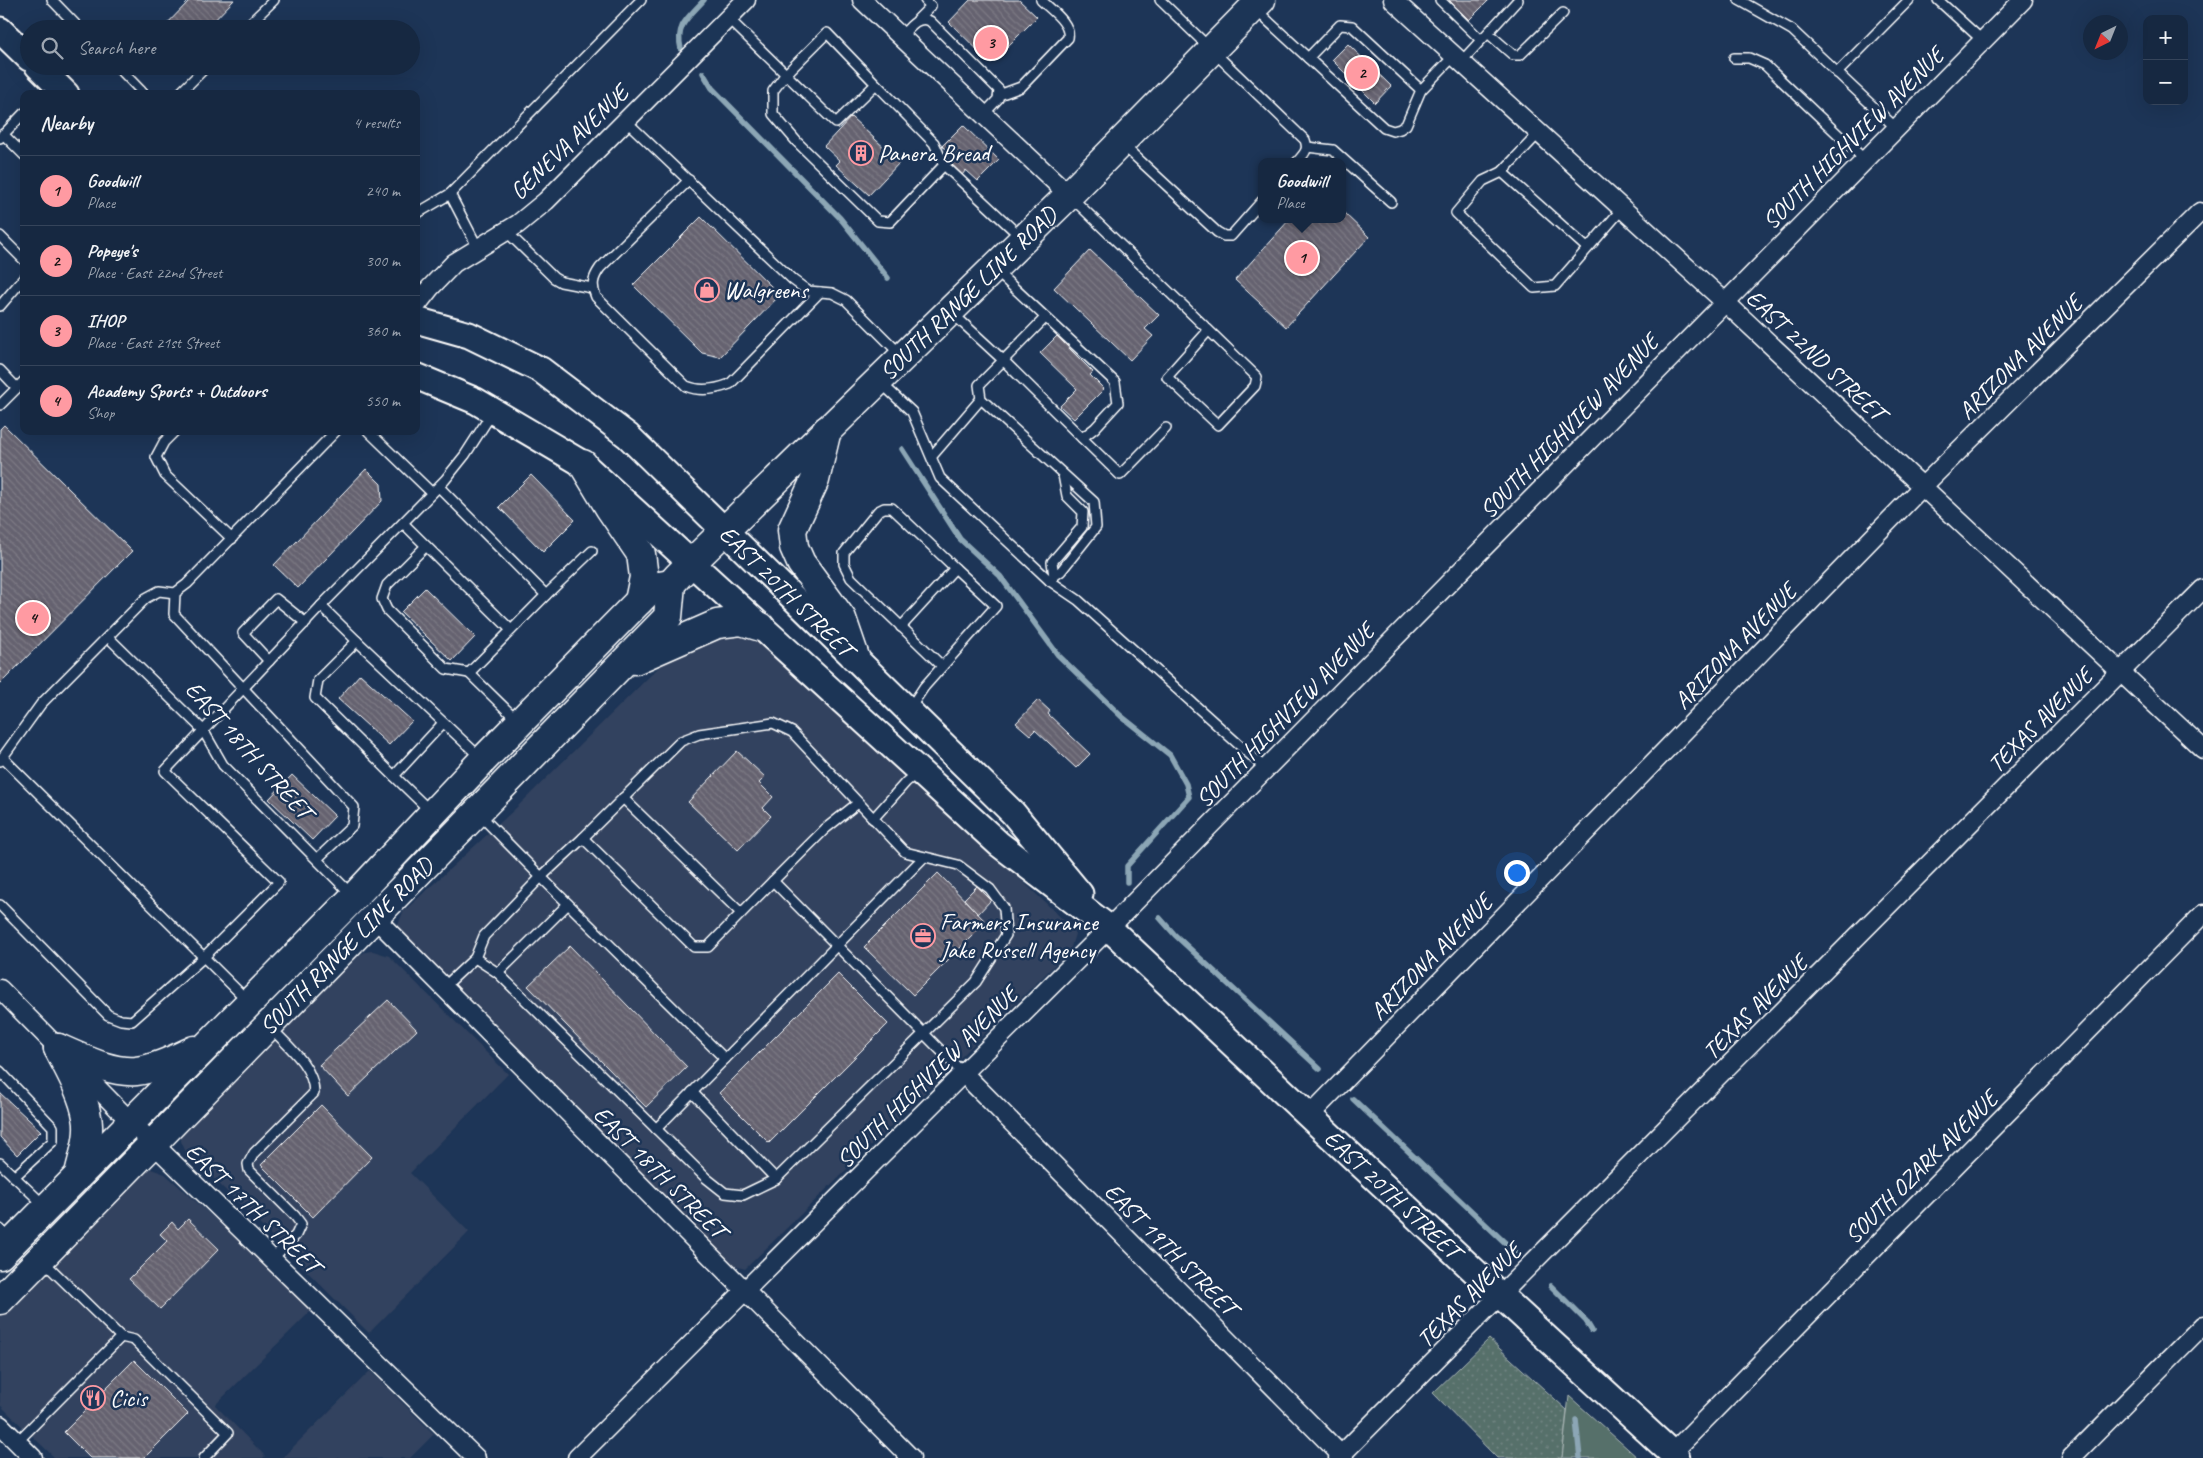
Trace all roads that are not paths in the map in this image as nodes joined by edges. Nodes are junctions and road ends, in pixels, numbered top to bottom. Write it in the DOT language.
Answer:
graph roads {
  1 [pos="52,0"];
  2 [pos="274,0"];
  3 [pos="641,0"];
  4 [pos="746,0"];
  5 [pos="862,0"];
  6 [pos="1041,0"];
  7 [pos="1160,0"];
  8 [pos="1392,0"];
  9 [pos="1440,0"];
  10 [pos="1518,0"];
  11 [pos="1909,0"];
  12 [pos="1938,0"];
  13 [pos="1743,1"];
  14 [pos="2020,1"];
  15 [pos="931,2"];
  16 [pos="1257,4"];
  17 [pos="1563,13"];
  18 [pos="728,18"];
  19 [pos="918,19"];
  20 [pos="71,20"];
  21 [pos="253,20"];
  22 [pos="0,30"];
  23 [pos="1488,33"];
  24 [pos="901,37"];
  25 [pos="1480,40"];
  26 [pos="1982,41"];
  27 [pos="20,49"];
  28 [pos="1211,51"];
  29 [pos="1308,58"];
  30 [pos="1734,58"];
  31 [pos="1457,59"];
  32 [pos="1837,73"];
  33 [pos="126,75"];
  34 [pos="198,75"];
  35 [pos="785,75"];
  36 [pos="876,84"];
  37 [pos="140,90"];
  38 [pos="183,90"];
  39 [pos="1422,90"];
  40 [pos="999,95"];
  41 [pos="983,115"];
  42 [pos="20,116"];
  43 [pos="626,121"];
  44 [pos="1896,128"];
  45 [pos="1539,133"];
  46 [pos="2,136"];
  47 [pos="1120,143"];
  48 [pos="1307,147"];
  49 [pos="20,152"];
  50 [pos="1301,158"];
  51 [pos="1342,158"];
  52 [pos="1865,160"];
  53 [pos="1346,162"];
  54 [pos="944,165"];
  55 [pos="1502,172"];
  56 [pos="689,180"];
  57 [pos="450,194"];
  58 [pos="1069,195"];
  59 [pos="1390,202"];
  60 [pos="1258,206"];
  61 [pos="1622,209"];
  62 [pos="420,212"];
  63 [pos="2200,212"];
  64 [pos="506,231"];
  65 [pos="0,236"];
  66 [pos="1023,239"];
  67 [pos="478,248"];
  68 [pos="1587,248"];
  69 [pos="20,256"];
  70 [pos="993,269"];
  71 [pos="20,283"];
  72 [pos="592,288"];
  73 [pos="820,292"];
  74 [pos="420,301"];
  75 [pos="1724,302"];
  76 [pos="0,306"];
  77 [pos="950,311"];
  78 [pos="1045,318"];
  79 [pos="420,321"];
  80 [pos="1208,331"];
  81 [pos="902,357"];
  82 [pos="1003,360"];
  83 [pos="0,370"];
  84 [pos="420,378"];
  85 [pos="878,380"];
  86 [pos="20,384"];
  87 [pos="981,399"];
  88 [pos="0,405"];
  89 [pos="493,411"];
  90 [pos="1166,428"];
  91 [pos="827,430"];
  92 [pos="171,435"];
  93 [pos="326,435"];
  94 [pos="332,435"];
  95 [pos="373,435"];
  96 [pos="329,438"];
  97 [pos="1082,438"];
  98 [pos="932,456"];
  99 [pos="583,464"];
  100 [pos="1063,475"];
  101 [pos="1922,488"];
  102 [pos="435,490"];
  103 [pos="403,523"];
  104 [pos="725,530"];
  105 [pos="232,539"];
  106 [pos="426,546"];
  107 [pos="592,551"];
  108 [pos="691,563"];
  109 [pos="955,568"];
  110 [pos="1052,578"];
  111 [pos="671,584"];
  112 [pos="2203,589"];
  113 [pos="174,593"];
  114 [pos="546,595"];
  115 [pos="639,601"];
  116 [pos="320,606"];
  117 [pos="306,622"];
  118 [pos="761,627"];
  119 [pos="901,627"];
  120 [pos="511,630"];
  121 [pos="108,637"];
  122 [pos="357,641"];
  123 [pos="855,657"];
  124 [pos="269,661"];
  125 [pos="624,664"];
  126 [pos="942,666"];
  127 [pos="469,672"];
  128 [pos="2120,673"];
  129 [pos="243,688"];
  130 [pos="909,710"];
  131 [pos="520,722"];
  132 [pos="443,723"];
  133 [pos="203,730"];
  134 [pos="2203,750"];
  135 [pos="2,760"];
  136 [pos="483,760"];
  137 [pos="1266,769"];
  138 [pos="918,772"];
  139 [pos="394,776"];
  140 [pos="624,798"];
  141 [pos="858,803"];
  142 [pos="432,813"];
  143 [pos="478,813"];
  144 [pos="873,819"];
  145 [pos="583,838"];
  146 [pos="924,856"];
  147 [pos="317,859"];
  148 [pos="541,877"];
  149 [pos="773,882"];
  150 [pos="354,897"];
  151 [pos="568,904"];
  152 [pos="0,905"];
  153 [pos="742,913"];
  154 [pos="2203,914"];
  155 [pos="376,918"];
  156 [pos="1109,928"];
  157 [pos="836,945"];
  158 [pos="204,957"];
  159 [pos="475,958"];
  160 [pos="498,973"];
  161 [pos="445,986"];
  162 [pos="0,989"];
  163 [pos="250,1003"];
  164 [pos="269,1026"];
  165 [pos="924,1034"];
  166 [pos="207,1045"];
  167 [pos="58,1048"];
  168 [pos="725,1058"];
  169 [pos="0,1072"];
  170 [pos="964,1074"];
  171 [pos="692,1092"];
  172 [pos="1309,1116"];
  173 [pos="130,1121"];
  174 [pos="656,1129"];
  175 [pos="154,1144"];
  176 [pos="0,1163"];
  177 [pos="79,1174"];
  178 [pos="14,1177"];
  179 [pos="776,1179"];
  180 [pos="47,1208"];
  181 [pos="4,1242"];
  182 [pos="41,1259"];
  183 [pos="272,1259"];
  184 [pos="745,1291"];
  185 [pos="1501,1296"];
  186 [pos="0,1300"];
  187 [pos="2203,1325"];
  188 [pos="121,1338"];
  189 [pos="0,1425"];
  190 [pos="17,1442"];
  191 [pos="1675,1456"];
  192 [pos="1341,1457"];
  193 [pos="33,1458"];
  194 [pos="204,1458"];
  195 [pos="476,1458"];
  196 [pos="577,1458"];
  197 [pos="911,1458"];
  198 [pos="2071,1458"];
  1 -- 20 [label="lane"];
  2 -- 21 [label="lane"];
  3 -- 57 [label="lane"];
  4 -- 18 [label="street, GENEVA AVENUE"];
  5 -- 24 [label="street"];
  6 -- 40 [label="lane"];
  7 -- 28 [label="lane"];
  8 -- 31 [label="street, EAST 22ND STREET"];
  9 -- 25 [label="lane"];
  10 -- 23 [label="lane"];
  11 -- 32 [label="lane"];
  12 -- 26 [label="lane"];
  13 -- 32 [label="lane"];
  14 -- 26 [label="street, SOUTH HIGHVIEW AVENUE"];
  15 -- 19 [label="lane"];
  16 -- 28 [label="main road, SOUTH RANGE LINE ROAD"];
  16 -- 29 [label="lane"];
  17 -- 23 [label="lane"];
  18 -- 35 [label="lane"];
  18 -- 43 [label="street, GENEVA AVENUE"];
  19 -- 24 [label="lane"];
  19 -- 40 [label="lane"];
  22 -- 27 [label="main road"];
  23 -- 25 [label="lane"];
  24 -- 41 [label="street"];
  25 -- 31 [label="lane"];
  26 -- 44 [label="street, SOUTH HIGHVIEW AVENUE"];
  28 -- 47 [label="main road, SOUTH RANGE LINE ROAD"];
  28 -- 48 [label="lane"];
  29 -- 39 [label="lane"];
  29 -- 39 [label="lane"];
  30 -- 52 [label="lane"];
  31 -- 39 [label="lane"];
  31 -- 45 [label="street, EAST 22ND STREET"];
  32 -- 44 [label="lane"];
  33 -- 37 [label="lane"];
  34 -- 38 [label="lane"];
  35 -- 36 [label="lane"];
  35 -- 36 [label="lane"];
  35 -- 54 [label="lane"];
  36 -- 54 [label="lane"];
  40 -- 41 [label="lane"];
  41 -- 58 [label="street"];
  42 -- 46 [label="lane"];
  43 -- 56 [label="lane"];
  43 -- 64 [label="street, GENEVA AVENUE"];
  44 -- 52 [label="street, SOUTH HIGHVIEW AVENUE"];
  45 -- 55 [label="lane"];
  45 -- 61 [label="street, EAST 22ND STREET"];
  46 -- 49 [label="lane"];
  47 -- 58 [label="main road, SOUTH RANGE LINE ROAD"];
  47 -- 60 [label="lane"];
  48 -- 50 [label="lane"];
  48 -- 51 [label="lane"];
  52 -- 75 [label="street, SOUTH HIGHVIEW AVENUE"];
  53 -- 59 [label="lane"];
  54 -- 66 [label="lane"];
  55 -- 68 [label="lane"];
  55 -- 68 [label="lane"];
  56 -- 72 [label="lane"];
  56 -- 73 [label="lane"];
  57 -- 62 [label="lane"];
  57 -- 67 [label="lane"];
  58 -- 66 [label="main road, SOUTH RANGE LINE ROAD"];
  58 -- 80 [label="lane"];
  61 -- 68 [label="lane"];
  61 -- 75 [label="street, EAST 22ND STREET"];
  63 -- 101 [label="street, ARIZONA AVENUE"];
  64 -- 67 [label="street, GENEVA AVENUE"];
  64 -- 72 [label="lane"];
  65 -- 69 [label="lane"];
  66 -- 70 [label="main road, SOUTH RANGE LINE ROAD"];
  67 -- 74 [label="street, GENEVA AVENUE"];
  70 -- 77 [label="main road, SOUTH RANGE LINE ROAD"];
  70 -- 78 [label="lane"];
  71 -- 76 [label="lane"];
  72 -- 73 [label="lane"];
  73 -- 81 [label="lane"];
  75 -- 101 [label="street, EAST 22ND STREET"];
  75 -- 137 [label="street, SOUTH HIGHVIEW AVENUE"];
  77 -- 81 [label="main road, SOUTH RANGE LINE ROAD"];
  77 -- 82 [label="lane"];
  78 -- 82 [label="lane"];
  78 -- 97 [label="lane"];
  79 -- 104 [label="main road, EAST 20TH STREET"];
  80 -- 80 [label="lane"];
  81 -- 85 [label="main road, SOUTH RANGE LINE ROAD"];
  82 -- 87 [label="lane"];
  82 -- 97 [label="lane"];
  83 -- 86 [label="lane"];
  84 -- 89 [label="main road, EAST 20TH STREET"];
  85 -- 91 [label="main road, SOUTH RANGE LINE ROAD"];
  85 -- 98 [label="lane"];
  86 -- 88 [label="lane"];
  87 -- 98 [label="lane"];
  87 -- 100 [label="lane"];
  89 -- 99 [label="main road, EAST 20TH STREET"];
  89 -- 102 [label="lane"];
  90 -- 97 [label="lane"];
  91 -- 104 [label="main road, SOUTH RANGE LINE ROAD"];
  91 -- 123 [label="main road"];
  92 -- 105 [label="lane"];
  93 -- 96 [label="lane"];
  94 -- 96 [label="lane"];
  95 -- 102 [label="lane"];
  96 -- 105 [label="lane"];
  98 -- 110 [label="lane"];
  99 -- 108 [label="main road, EAST 20TH STREET"];
  99 -- 115 [label="main road"];
  100 -- 110 [label="lane"];
  100 -- 110 [label="lane"];
  101 -- 128 [label="street, EAST 22ND STREET"];
  101 -- 172 [label="street, ARIZONA AVENUE"];
  102 -- 103 [label="lane"];
  102 -- 114 [label="lane"];
  103 -- 106 [label="lane"];
  103 -- 116 [label="lane"];
  104 -- 108 [label="main road, SOUTH RANGE LINE ROAD"];
  104 -- 123 [label="main road, EAST 20TH STREET"];
  105 -- 113 [label="lane"];
  106 -- 120 [label="lane"];
  106 -- 127 [label="lane"];
  107 -- 114 [label="lane"];
  108 -- 111 [label="main road, SOUTH RANGE LINE ROAD"];
  108 -- 118 [label="main road, EAST 20TH STREET"];
  109 -- 119 [label="lane"];
  109 -- 119 [label="lane"];
  109 -- 126 [label="lane"];
  110 -- 137 [label="lane"];
  111 -- 115 [label="main road, SOUTH RANGE LINE ROAD"];
  111 -- 125 [label="main road, SOUTH RANGE LINE ROAD"];
  112 -- 128 [label="street, TEXAS AVENUE"];
  113 -- 121 [label="lane"];
  113 -- 129 [label="lane"];
  114 -- 120 [label="lane"];
  115 -- 131 [label="main road, SOUTH RANGE LINE ROAD"];
  116 -- 117 [label="lane"];
  116 -- 122 [label="lane"];
  117 -- 124 [label="lane"];
  117 -- 124 [label="lane"];
  118 -- 125 [label="main road"];
  118 -- 138 [label="main road, EAST 20TH STREET"];
  119 -- 126 [label="lane"];
  120 -- 127 [label="lane"];
  121 -- 133 [label="lane, EAST 18TH STREET"];
  121 -- 135 [label="lane"];
  122 -- 132 [label="lane"];
  122 -- 139 [label="lane"];
  123 -- 130 [label="main road, EAST 20TH STREET"];
  124 -- 129 [label="lane"];
  125 -- 143 [label="main road, SOUTH RANGE LINE ROAD"];
  126 -- 130 [label="lane"];
  127 -- 131 [label="lane"];
  128 -- 134 [label="street, EAST 22ND STREET"];
  128 -- 185 [label="street, TEXAS AVENUE"];
  129 -- 133 [label="lane"];
  129 -- 147 [label="lane"];
  130 -- 156 [label="main road, EAST 20TH STREET"];
  131 -- 136 [label="main road, SOUTH RANGE LINE ROAD"];
  132 -- 136 [label="lane"];
  132 -- 139 [label="lane"];
  133 -- 147 [label="lane, EAST 18TH STREET"];
  133 -- 158 [label="lane"];
  135 -- 158 [label="lane"];
  136 -- 142 [label="main road, SOUTH RANGE LINE ROAD"];
  137 -- 156 [label="street, SOUTH HIGHVIEW AVENUE"];
  138 -- 144 [label="lane"];
  138 -- 156 [label="main road, EAST 20TH STREET"];
  139 -- 142 [label="lane"];
  140 -- 141 [label="lane"];
  140 -- 145 [label="lane"];
  140 -- 153 [label="lane"];
  141 -- 144 [label="lane"];
  141 -- 149 [label="lane"];
  142 -- 150 [label="main road, SOUTH RANGE LINE ROAD"];
  143 -- 148 [label="lane"];
  143 -- 155 [label="main road, SOUTH RANGE LINE ROAD"];
  144 -- 146 [label="lane"];
  145 -- 148 [label="lane"];
  145 -- 153 [label="lane"];
  146 -- 157 [label="lane"];
  146 -- 165 [label="lane"];
  147 -- 150 [label="lane, EAST 18TH STREET"];
  148 -- 151 [label="lane"];
  148 -- 159 [label="lane"];
  149 -- 153 [label="lane"];
  149 -- 157 [label="lane"];
  150 -- 163 [label="main road, SOUTH RANGE LINE ROAD"];
  151 -- 160 [label="lane"];
  151 -- 168 [label="lane"];
  152 -- 158 [label="lane"];
  154 -- 191 [label="street, SOUTH OZARK AVENUE"];
  155 -- 161 [label="street, EAST 18TH STREET"];
  155 -- 164 [label="main road, SOUTH RANGE LINE ROAD"];
  156 -- 170 [label="street, SOUTH HIGHVIEW AVENUE"];
  156 -- 172 [label="main road, EAST 20TH STREET"];
  157 -- 165 [label="lane"];
  157 -- 168 [label="lane"];
  158 -- 163 [label="lane"];
  159 -- 160 [label="lane"];
  159 -- 161 [label="lane"];
  160 -- 174 [label="lane"];
  161 -- 184 [label="street, EAST 18TH STREET"];
  162 -- 167 [label="street, EAST 17TH STREET"];
  163 -- 166 [label="main road, SOUTH RANGE LINE ROAD"];
  164 -- 175 [label="main road, SOUTH RANGE LINE ROAD"];
  164 -- 183 [label="lane"];
  165 -- 170 [label="lane"];
  165 -- 179 [label="lane"];
  166 -- 167 [label="main road"];
  166 -- 173 [label="main road, SOUTH RANGE LINE ROAD"];
  167 -- 173 [label="street, EAST 17TH STREET"];
  167 -- 177 [label="main road"];
  168 -- 171 [label="lane"];
  169 -- 178 [label="lane"];
  170 -- 184 [label="street, SOUTH HIGHVIEW AVENUE"];
  170 -- 192 [label="street, EAST 19TH STREET"];
  171 -- 174 [label="lane"];
  171 -- 179 [label="lane"];
  172 -- 185 [label="main road, EAST 20TH STREET"];
  173 -- 175 [label="street, EAST 17TH STREET"];
  173 -- 177 [label="main road, SOUTH RANGE LINE ROAD"];
  174 -- 179 [label="lane"];
  175 -- 182 [label="main road, SOUTH RANGE LINE ROAD"];
  175 -- 183 [label="street, EAST 17TH STREET"];
  176 -- 178 [label="lane"];
  177 -- 180 [label="main road, SOUTH RANGE LINE ROAD"];
  178 -- 180 [label="lane"];
  180 -- 181 [label="main road, SOUTH RANGE LINE ROAD"];
  182 -- 186 [label="main road, SOUTH RANGE LINE ROAD"];
  182 -- 188 [label="lane"];
  183 -- 195 [label="street, EAST 17TH STREET"];
  184 -- 196 [label="street, SOUTH HIGHVIEW AVENUE"];
  184 -- 197 [label="street, EAST 18TH STREET"];
  185 -- 191 [label="main road, EAST 20TH STREET"];
  185 -- 192 [label="street, TEXAS AVENUE"];
  187 -- 198 [label="street"];
  188 -- 190 [label="lane"];
  188 -- 194 [label="lane"];
  189 -- 190 [label="street"];
  190 -- 193 [label="street"];
}
